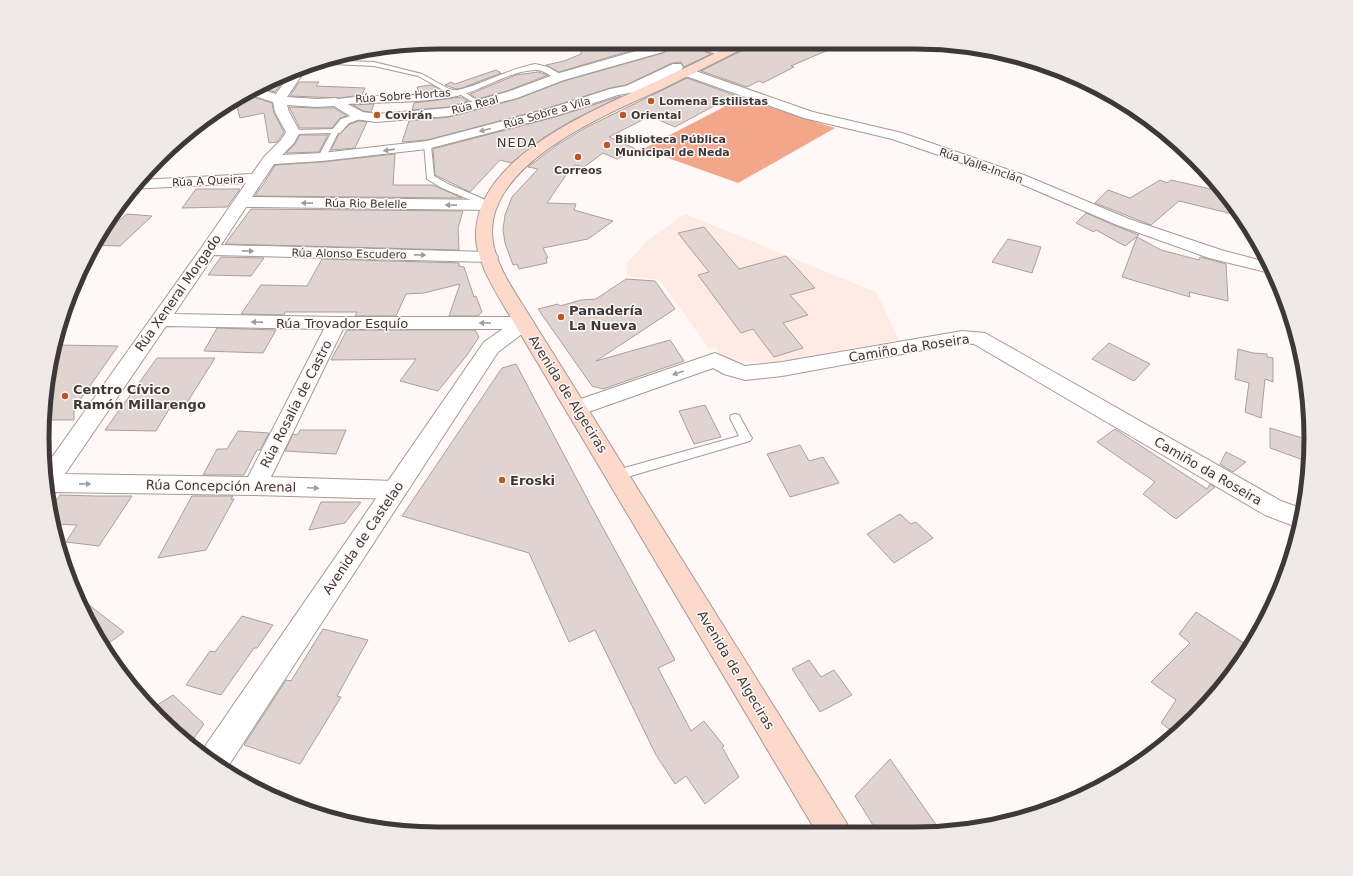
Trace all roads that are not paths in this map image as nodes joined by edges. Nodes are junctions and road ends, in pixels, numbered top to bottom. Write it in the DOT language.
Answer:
graph roads {
  1 [pos="708,49"];
  2 [pos="734,49"];
  3 [pos="725,54"];
  4 [pos="671,58"];
  5 [pos="331,64"];
  6 [pos="579,72"];
  7 [pos="296,76"];
  8 [pos="560,77"];
  9 [pos="591,79"];
  10 [pos="603,85"];
  11 [pos="259,93"];
  12 [pos="455,93"];
  13 [pos="632,93"];
  14 [pos="280,100"];
  15 [pos="336,102"];
  16 [pos="480,104"];
  17 [pos="360,116"];
  18 [pos="425,130"];
  19 [pos="336,131"];
  20 [pos="293,132"];
  21 [pos="322,157"];
  22 [pos="269,160"];
  23 [pos="257,178"];
  24 [pos="144,184"];
  25 [pos="241,202"];
  26 [pos="490,205"];
  27 [pos="209,250"];
  28 [pos="489,257"];
  29 [pos="1265,268"];
  30 [pos="159,320"];
  31 [pos="337,323"];
  32 [pos="524,323"];
  33 [pos="577,408"];
  34 [pos="735,418"];
  35 [pos="617,475"];
  36 [pos="51,477"];
  37 [pos="52,484"];
  38 [pos="255,486"];
  39 [pos="395,490"];
  40 [pos="1296,517"];
  41 [pos="216,757"];
  42 [pos="831,827"];
  1 -- 3 [label="street"];
  2 -- 3 [label="main road, Avenida de Algeciras"];
  3 -- 4 [label="main road, Avenida de Algeciras"];
  4 -- 6 [label="street, Rúa Real"];
  4 -- 13 [label="main road, Avenida de Algeciras"];
  4 -- 13 [label="street, Rúa Sobre a Vila"];
  4 -- 29 [label="street, Rúa Valle-Inclán"];
  5 -- 12 [label="lane"];
  6 -- 8 [label="street, Rúa Real"];
  6 -- 9 [label="street"];
  7 -- 14 [label="street"];
  8 -- 12 [label="street, Rúa Sobre Hortas"];
  8 -- 16 [label="street, Rúa Real"];
  10 -- 13 [label="street"];
  11 -- 14 [label="street"];
  12 -- 15 [label="street, Rúa Sobre Hortas"];
  12 -- 16 [label="lane"];
  13 -- 18 [label="street, Rúa Sobre a Vila, one-way"];
  13 -- 26 [label="main road, Avenida de Algeciras"];
  14 -- 15 [label="street"];
  14 -- 20 [label="street"];
  15 -- 17 [label="street, Rúa Real"];
  16 -- 18 [label="street, Rúa Real"];
  17 -- 18 [label="street, Rúa Real"];
  17 -- 19 [label="street"];
  18 -- 21 [label="street, Rúa Sobre a Vila, one-way"];
  18 -- 26 [label="lane"];
  19 -- 20 [label="lane"];
  19 -- 21 [label="lane"];
  20 -- 22 [label="street, Rúa Xeneral Morgado"];
  21 -- 22 [label="street, Rúa Sobre a Vila"];
  22 -- 23 [label="street, Rúa Xeneral Morgado"];
  23 -- 24 [label="street, Rúa A Queira"];
  23 -- 25 [label="street, Rúa Xeneral Morgado"];
  26 -- 25 [label="street, Rúa Rio Belelle, one-way"];
  25 -- 27 [label="street, Rúa Xeneral Morgado"];
  26 -- 28 [label="main road, Avenida de Algeciras"];
  27 -- 28 [label="street, Rúa Alonso Escudero, one-way"];
  27 -- 30 [label="street, Rúa Xeneral Morgado"];
  28 -- 32 [label="main road, Avenida de Algeciras"];
  31 -- 30 [label="street, Rúa Trovador Esquío, one-way"];
  30 -- 36 [label="street, Rúa Xeneral Morgado"];
  32 -- 31 [label="street, Rúa Trovador Esquío, one-way"];
  31 -- 38 [label="street, Rúa Rosalía de Castro"];
  32 -- 33 [label="main road, Avenida de Algeciras"];
  32 -- 39 [label="street, Avenida de Castelao"];
  33 -- 35 [label="main road, Avenida de Algeciras"];
  40 -- 33 [label="street, Camiño da Roseira, one-way"];
  34 -- 35 [label="lane"];
  35 -- 42 [label="main road, Avenida de Algeciras"];
  37 -- 38 [label="street, Rúa Concepción Arenal, one-way"];
  38 -- 39 [label="street, Rúa Concepción Arenal, one-way"];
  39 -- 41 [label="street, Avenida de Castelao"];
}
